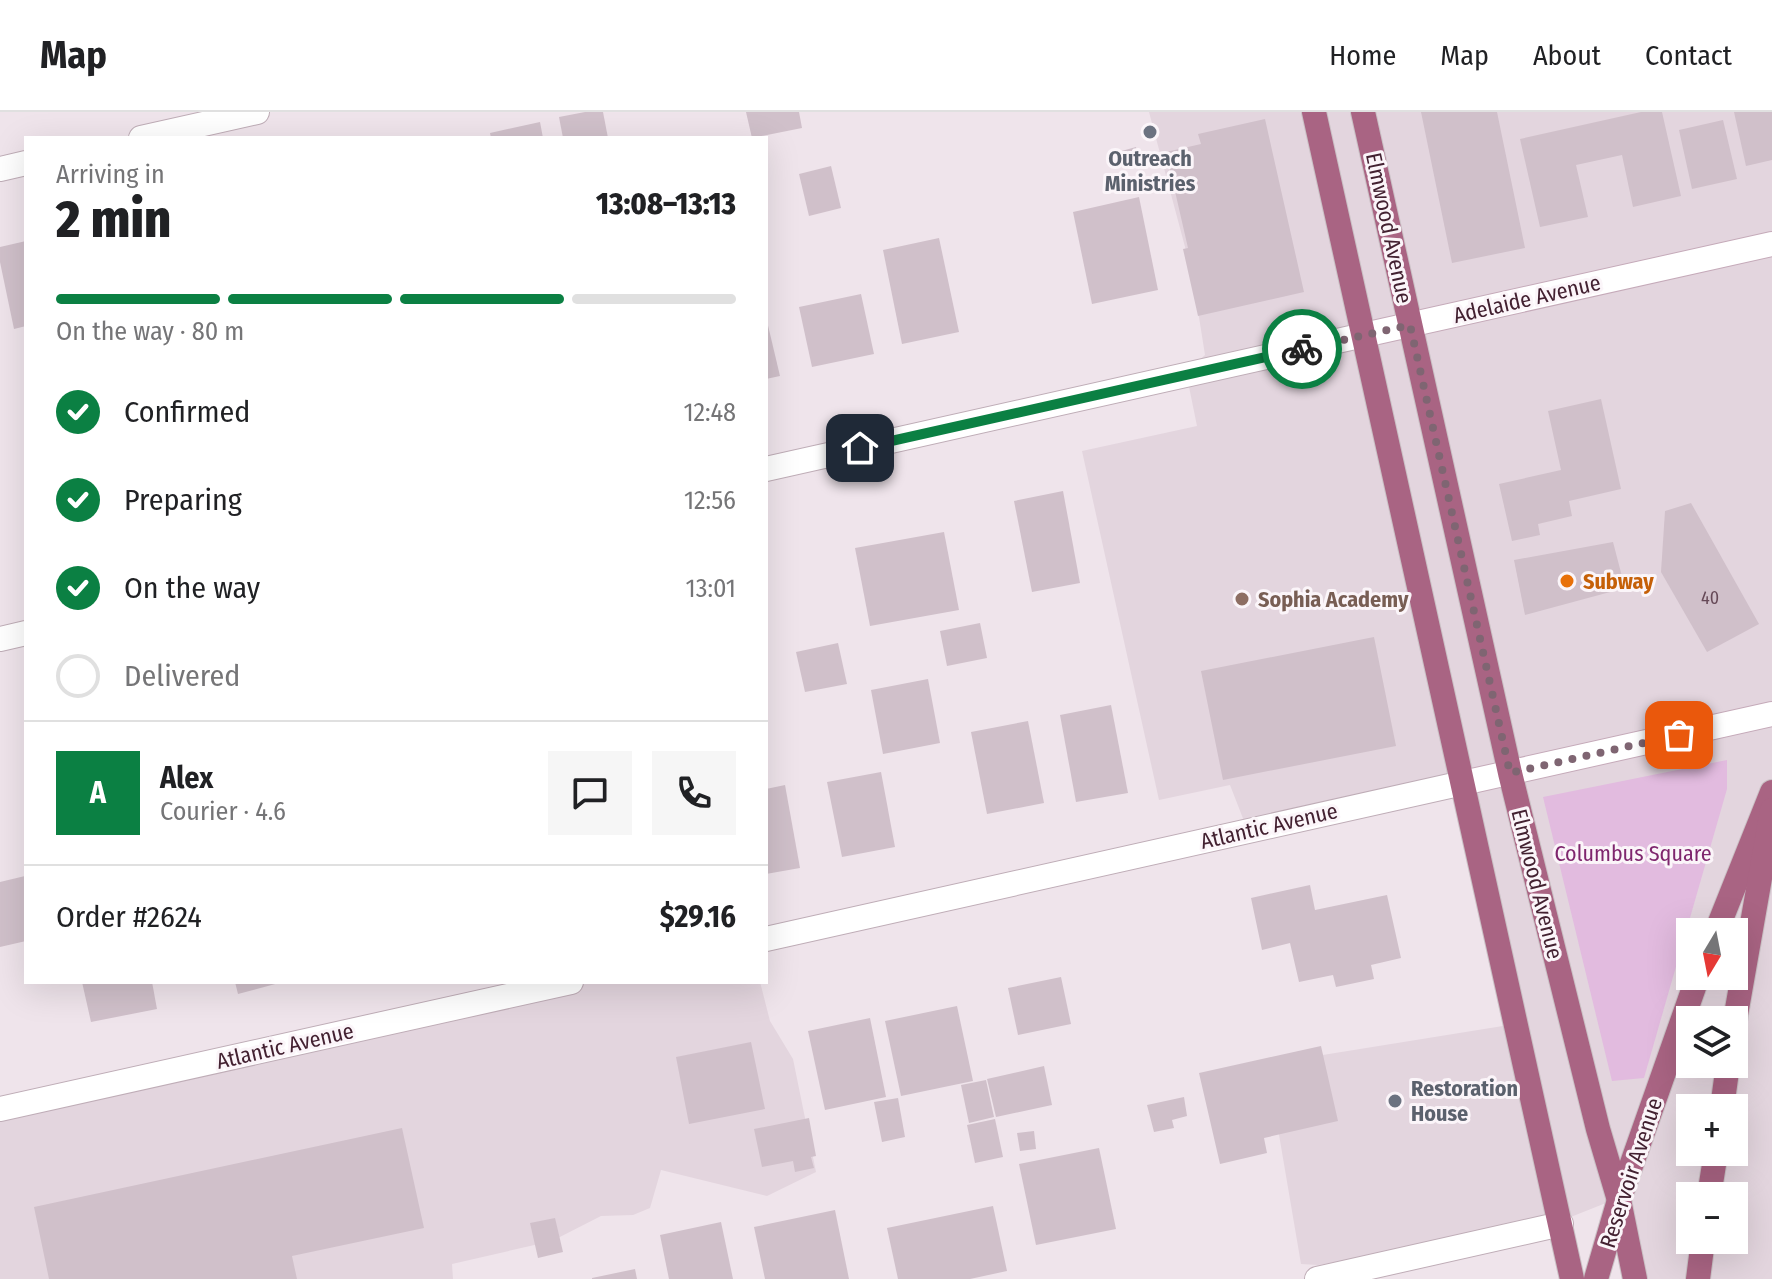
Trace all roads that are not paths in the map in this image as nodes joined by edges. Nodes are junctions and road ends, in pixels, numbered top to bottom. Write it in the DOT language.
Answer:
graph roads {
  1 [pos="257,112"];
  2 [pos="1314,112"];
  3 [pos="1363,112"];
  4 [pos="150,136"];
  5 [pos="24,163"];
  6 [pos="0,169"];
  7 [pos="1772,244"];
  8 [pos="1410,325"];
  9 [pos="1364,335"];
  10 [pos="768,469"];
  11 [pos="24,633"];
  12 [pos="0,639"];
  13 [pos="1772,714"];
  14 [pos="1510,773"];
  15 [pos="1463,783"];
  16 [pos="1772,792"];
  17 [pos="1772,810"];
  18 [pos="1722,918"];
  19 [pos="768,939"];
  20 [pos="562,984"];
  21 [pos="1693,990"];
  22 [pos="1738,1006"];
  23 [pos="0,1109"];
  24 [pos="1619,1200"];
  25 [pos="1561,1224"];
  26 [pos="1701,1254"];
  27 [pos="1317,1279"];
  28 [pos="1572,1279"];
  29 [pos="1596,1279"];
  30 [pos="1635,1279"];
  31 [pos="1698,1279"];
  1 -- 4 [label="street"];
  2 -- 9 [label="main road"];
  3 -- 8 [label="main road, Elmwood Avenue"];
  5 -- 6 [label="street"];
  7 -- 8 [label="street, Adelaide Avenue"];
  8 -- 9 [label="street, Adelaide Avenue"];
  8 -- 14 [label="main road, Elmwood Avenue"];
  9 -- 10 [label="street, Adelaide Avenue"];
  9 -- 15 [label="main road"];
  11 -- 12 [label="street"];
  13 -- 14 [label="street, Atlantic Avenue"];
  14 -- 15 [label="street, Atlantic Avenue"];
  14 -- 24 [label="main road, Elmwood Avenue"];
  15 -- 19 [label="street, Atlantic Avenue"];
  15 -- 25 [label="main road"];
  16 -- 18 [label="main road"];
  17 -- 22 [label="main road"];
  20 -- 23 [label="street, Atlantic Avenue"];
  21 -- 24 [label="main road, Reservoir Avenue"];
  24 -- 29 [label="main road, Reservoir Avenue"];
  24 -- 30 [label="main road, Elmwood Avenue"];
  25 -- 27 [label="street"];
  25 -- 28 [label="main road"];
  26 -- 31 [label="main road"];
}
